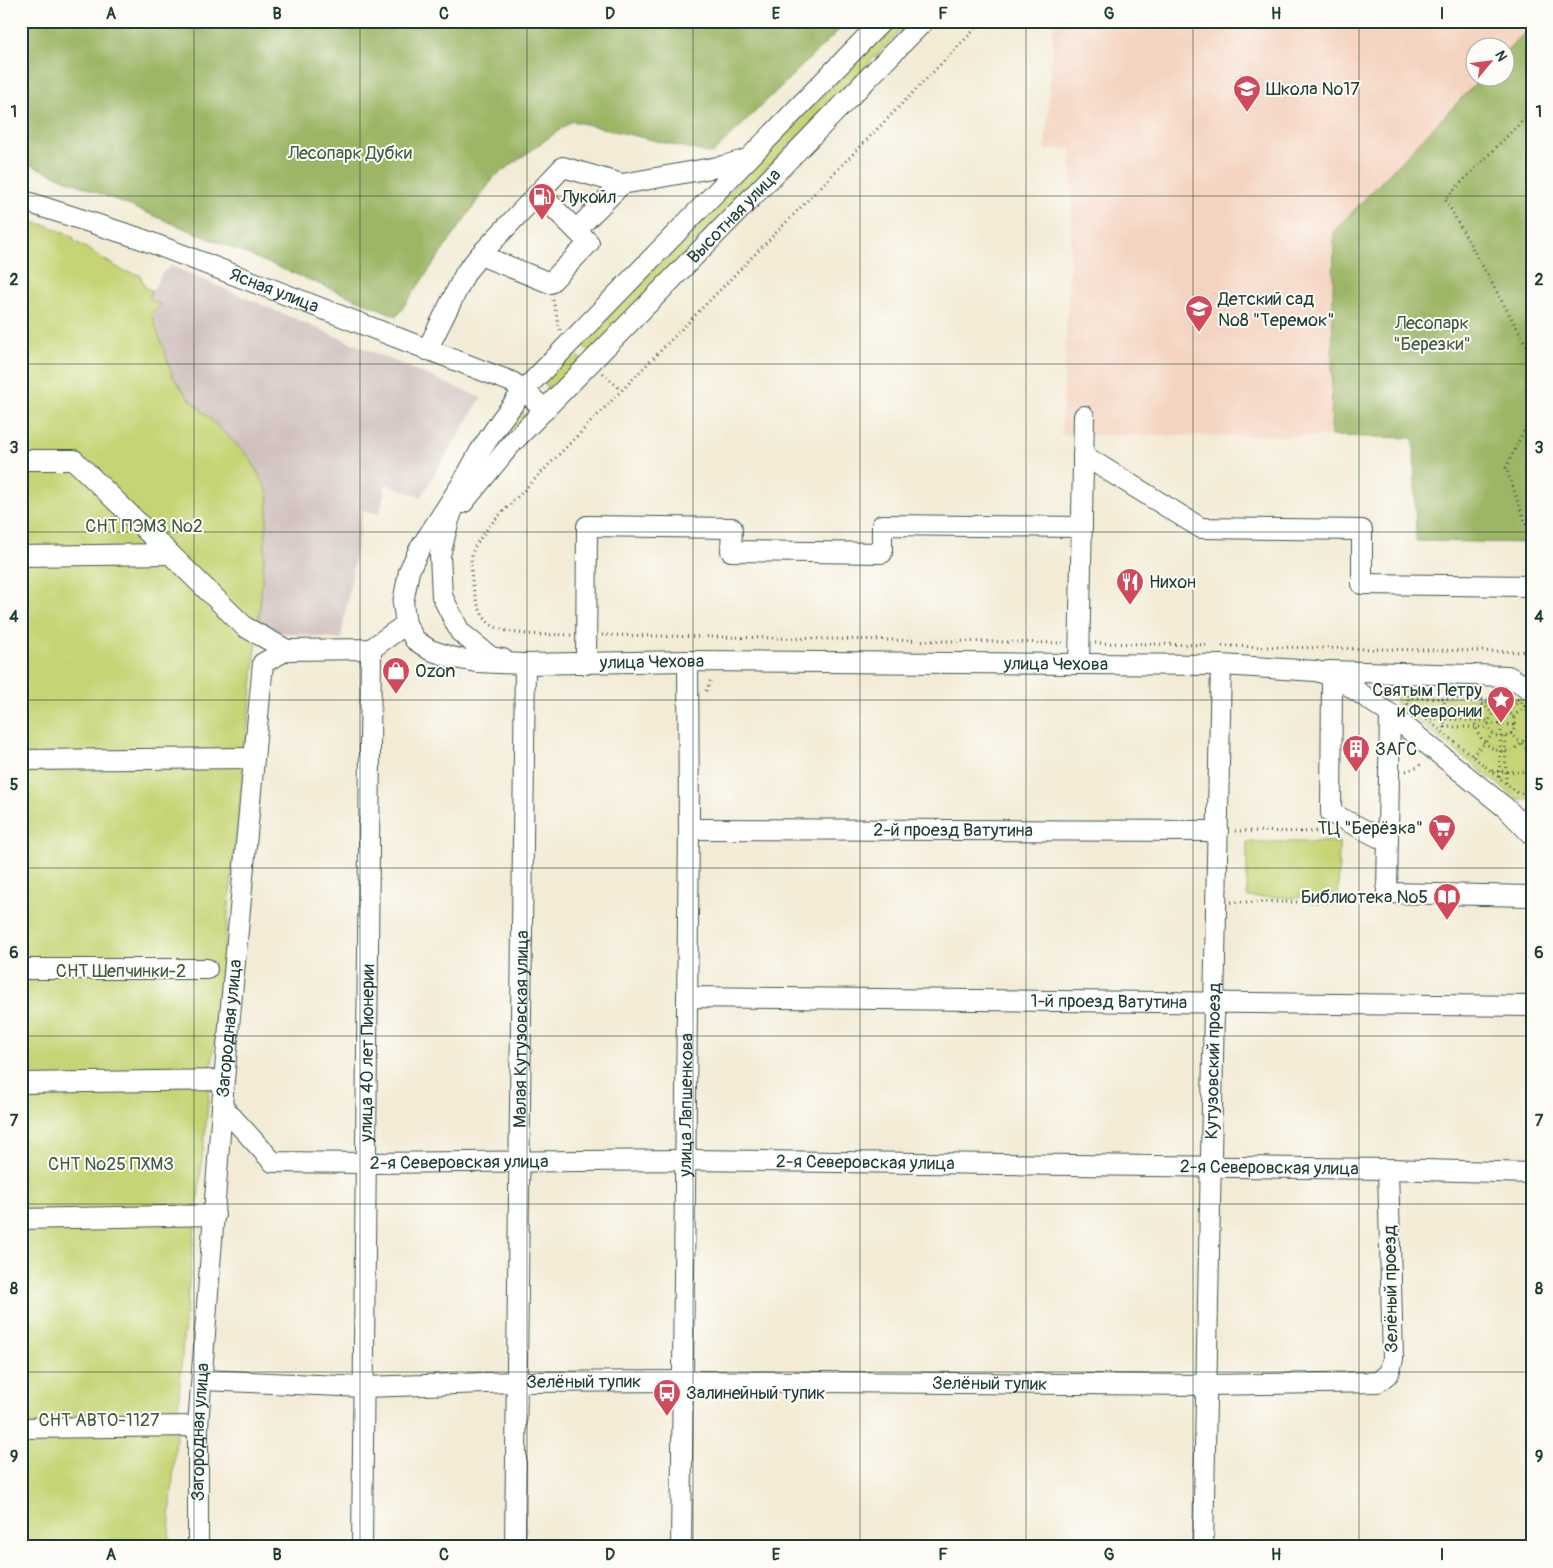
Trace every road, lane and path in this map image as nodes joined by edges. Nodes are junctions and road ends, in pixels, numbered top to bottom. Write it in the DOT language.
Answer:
graph roads {
  1 [pos="882,21"];
  2 [pos="924,21"];
  3 [pos="983,21"];
  4 [pos="1532,111"];
  5 [pos="748,159"];
  6 [pos="622,184"];
  7 [pos="539,193"];
  8 [pos="21,200"];
  9 [pos="576,230"];
  10 [pos="480,255"];
  11 [pos="550,283"];
  12 [pos="560,332"];
  13 [pos="427,350"];
  14 [pos="1532,355"];
  15 [pos="491,375"];
  16 [pos="524,390"];
  17 [pos="545,410"];
  18 [pos="1532,412"];
  19 [pos="1084,416"];
  20 [pos="500,420"];
  21 [pos="1083,455"];
  22 [pos="21,460"];
  23 [pos="463,482"];
  24 [pos="449,520"];
  25 [pos="1082,527"];
  26 [pos="1532,541"];
  27 [pos="170,554"];
  28 [pos="21,556"];
  29 [pos="1532,586"];
  30 [pos="406,624"];
  31 [pos="586,635"];
  32 [pos="1080,643"];
  33 [pos="371,649"];
  34 [pos="287,650"];
  35 [pos="1532,652"];
  36 [pos="688,661"];
  37 [pos="525,664"];
  38 [pos="586,664"];
  39 [pos="1079,664"];
  40 [pos="1221,665"];
  41 [pos="1324,674"];
  42 [pos="719,676"];
  43 [pos="706,695"];
  44 [pos="1444,699"];
  45 [pos="1525,699"];
  46 [pos="1479,700"];
  47 [pos="1491,700"];
  48 [pos="1484,705"];
  49 [pos="1502,710"];
  50 [pos="1509,712"];
  51 [pos="1390,714"];
  52 [pos="1492,714"];
  53 [pos="1514,717"];
  54 [pos="1425,718"];
  55 [pos="1444,719"];
  56 [pos="1475,721"];
  57 [pos="1488,724"];
  58 [pos="1501,724"];
  59 [pos="1515,725"];
  60 [pos="1444,727"];
  61 [pos="1476,727"];
  62 [pos="1511,733"];
  63 [pos="1444,734"];
  64 [pos="1492,734"];
  65 [pos="1528,735"];
  66 [pos="1503,737"];
  67 [pos="1484,743"];
  68 [pos="1522,744"];
  69 [pos="1528,750"];
  70 [pos="1500,751"];
  71 [pos="1505,751"];
  72 [pos="1472,756"];
  73 [pos="253,758"];
  74 [pos="21,760"];
  75 [pos="1490,771"];
  76 [pos="1499,772"];
  77 [pos="1506,772"];
  78 [pos="1528,772"];
  79 [pos="1499,778"];
  80 [pos="1506,784"];
  81 [pos="689,828"];
  82 [pos="1218,831"];
  83 [pos="1331,832"];
  84 [pos="1532,836"];
  85 [pos="1388,842"];
  86 [pos="1532,896"];
  87 [pos="1216,902"];
  88 [pos="1374,902"];
  89 [pos="21,969"];
  90 [pos="207,969"];
  91 [pos="686,997"];
  92 [pos="1214,1003"];
  93 [pos="1532,1006"];
  94 [pos="224,1080"];
  95 [pos="21,1083"];
  96 [pos="222,1106"];
  97 [pos="686,1160"];
  98 [pos="518,1161"];
  99 [pos="366,1163"];
  100 [pos="1210,1167"];
  101 [pos="1388,1169"];
  102 [pos="1532,1172"];
  103 [pos="215,1215"];
  104 [pos="21,1219"];
  105 [pos="202,1380"];
  106 [pos="683,1381"];
  107 [pos="516,1382"];
  108 [pos="1207,1385"];
  109 [pos="364,1387"];
  110 [pos="198,1426"];
  111 [pos="21,1428"];
  112 [pos="198,1547"];
  113 [pos="362,1547"];
  114 [pos="515,1547"];
  115 [pos="681,1547"];
  116 [pos="1203,1547"];
  1 -- 5 [label="street, Высотная улица"];
  2 -- 17 [label="street, Высотная улица"];
  3 -- 31 [label="path"];
  4 -- 14 [label="path"];
  5 -- 6 [label="street"];
  5 -- 16 [label="street, Высотная улица"];
  6 -- 7 [label="street"];
  6 -- 9 [label="street"];
  7 -- 9 [label="street"];
  7 -- 10 [label="street"];
  8 -- 13 [label="street, Ясная улица"];
  9 -- 11 [label="street"];
  10 -- 11 [label="street"];
  10 -- 13 [label="street"];
  11 -- 12 [label="path"];
  13 -- 15 [label="street, Ясная улица"];
  15 -- 16 [label="street, Ясная улица"];
  15 -- 20 [label="street"];
  16 -- 17 [label="street"];
  16 -- 20 [label="street, Высотная улица"];
  17 -- 24 [label="street, Высотная улица"];
  18 -- 26 [label="path"];
  19 -- 21 [label="street"];
  20 -- 23 [label="street, Высотная улица"];
  21 -- 25 [label="street"];
  21 -- 29 [label="street"];
  22 -- 27 [label="street"];
  23 -- 24 [label="street, Высотная улица"];
  23 -- 30 [label="street"];
  24 -- 37 [label="street, улица Чехова"];
  25 -- 31 [label="street"];
  25 -- 32 [label="street"];
  27 -- 28 [label="street"];
  27 -- 34 [label="street"];
  30 -- 33 [label="street"];
  30 -- 37 [label="street, улица Чехова"];
  31 -- 32 [label="path"];
  31 -- 38 [label="street"];
  32 -- 35 [label="path"];
  32 -- 39 [label="street"];
  33 -- 34 [label="street, Загородная улица"];
  33 -- 99 [label="street, улица 40 лет Пионерии"];
  34 -- 73 [label="street, Загородная улица"];
  36 -- 38 [label="street, улица Чехова"];
  36 -- 39 [label="street, улица Чехова"];
  36 -- 81 [label="street, улица Лапшенкова"];
  37 -- 38 [label="street, улица Чехова"];
  37 -- 98 [label="street, Малая Кутузовская улица"];
  39 -- 40 [label="street, улица Чехова"];
  40 -- 41 [label="street, улица Чехова"];
  40 -- 82 [label="street, Кутузовский проезд"];
  41 -- 45 [label="street"];
  41 -- 51 [label="street, улица Чехова"];
  41 -- 85 [label="street"];
  42 -- 43 [label="path"];
  44 -- 46 [label="path"];
  44 -- 54 [label="path"];
  44 -- 55 [label="path"];
  45 -- 47 [label="path"];
  45 -- 50 [label="path"];
  45 -- 53 [label="path"];
  45 -- 65 [label="path"];
  46 -- 47 [label="path"];
  46 -- 48 [label="path"];
  47 -- 48 [label="path"];
  48 -- 52 [label="path"];
  48 -- 56 [label="path"];
  49 -- 50 [label="path"];
  49 -- 52 [label="path"];
  49 -- 58 [label="path"];
  50 -- 53 [label="path"];
  51 -- 84 [label="street, улица Чехова"];
  51 -- 85 [label="street"];
  52 -- 57 [label="path"];
  53 -- 59 [label="path"];
  54 -- 55 [label="path"];
  54 -- 63 [label="path"];
  55 -- 56 [label="path"];
  55 -- 60 [label="path"];
  56 -- 57 [label="path"];
  56 -- 61 [label="path"];
  57 -- 58 [label="path"];
  57 -- 61 [label="path"];
  57 -- 64 [label="path"];
  58 -- 59 [label="path"];
  58 -- 66 [label="path"];
  59 -- 62 [label="path"];
  60 -- 61 [label="path"];
  60 -- 63 [label="path"];
  61 -- 67 [label="path"];
  62 -- 66 [label="path"];
  62 -- 68 [label="path"];
  63 -- 72 [label="path"];
  64 -- 66 [label="path"];
  64 -- 67 [label="path"];
  65 -- 68 [label="path"];
  65 -- 69 [label="path"];
  66 -- 70 [label="path"];
  66 -- 71 [label="path"];
  67 -- 70 [label="path"];
  67 -- 72 [label="path"];
  68 -- 69 [label="path"];
  68 -- 71 [label="path"];
  69 -- 78 [label="path"];
  70 -- 71 [label="path"];
  70 -- 76 [label="path"];
  71 -- 77 [label="path"];
  72 -- 75 [label="path"];
  73 -- 74 [label="street"];
  73 -- 94 [label="street, Загородная улица"];
  75 -- 76 [label="path"];
  75 -- 79 [label="path"];
  76 -- 77 [label="path"];
  76 -- 79 [label="path"];
  77 -- 78 [label="path"];
  77 -- 80 [label="path"];
  78 -- 80 [label="path"];
  79 -- 80 [label="path"];
  81 -- 82 [label="street, 2-й проезд Ватутина"];
  81 -- 91 [label="street, улица Лапшенкова"];
  82 -- 83 [label="path"];
  82 -- 87 [label="street, Кутузовский проезд"];
  85 -- 86 [label="street"];
  87 -- 88 [label="path"];
  87 -- 92 [label="street, Кутузовский проезд"];
  89 -- 90 [label="street"];
  91 -- 92 [label="street, 1-й проезд Ватутина"];
  91 -- 97 [label="street, улица Лапшенкова"];
  92 -- 93 [label="street, 1-й проезд Ватутина"];
  92 -- 100 [label="street, Кутузовский проезд"];
  94 -- 95 [label="street"];
  94 -- 96 [label="street, Загородная улица"];
  96 -- 99 [label="street, 2-я Северовская улица"];
  96 -- 103 [label="street, Загородная улица"];
  97 -- 98 [label="street, 2-я Северовская улица"];
  97 -- 100 [label="street, 2-я Северовская улица"];
  97 -- 106 [label="street, улица Лапшенкова"];
  98 -- 99 [label="street, 2-я Северовская улица"];
  98 -- 107 [label="street, Малая Кутузовская улица"];
  99 -- 109 [label="street, улица 40 лет Пионерии"];
  100 -- 101 [label="street, 2-я Северовская улица"];
  100 -- 108 [label="street, Кутузовский проезд"];
  101 -- 102 [label="street, 2-я Северовская улица"];
  101 -- 108 [label="street, Зелёный проезд"];
  103 -- 104 [label="street"];
  103 -- 105 [label="street, Загородная улица"];
  105 -- 109 [label="street, Зелёный тупик"];
  105 -- 110 [label="street, Загородная улица"];
  106 -- 107 [label="street, Зелёный тупик"];
  106 -- 108 [label="street, Зелёный тупик"];
  106 -- 115 [label="street, улица Лапшенкова"];
  107 -- 109 [label="street, Зелёный тупик"];
  107 -- 114 [label="street, Малая Кутузовская улица"];
  108 -- 116 [label="street, Кутузовский проезд"];
  109 -- 113 [label="street, улица 40 лет Пионерии"];
  110 -- 111 [label="street"];
  110 -- 112 [label="street, Загородная улица"];
}
